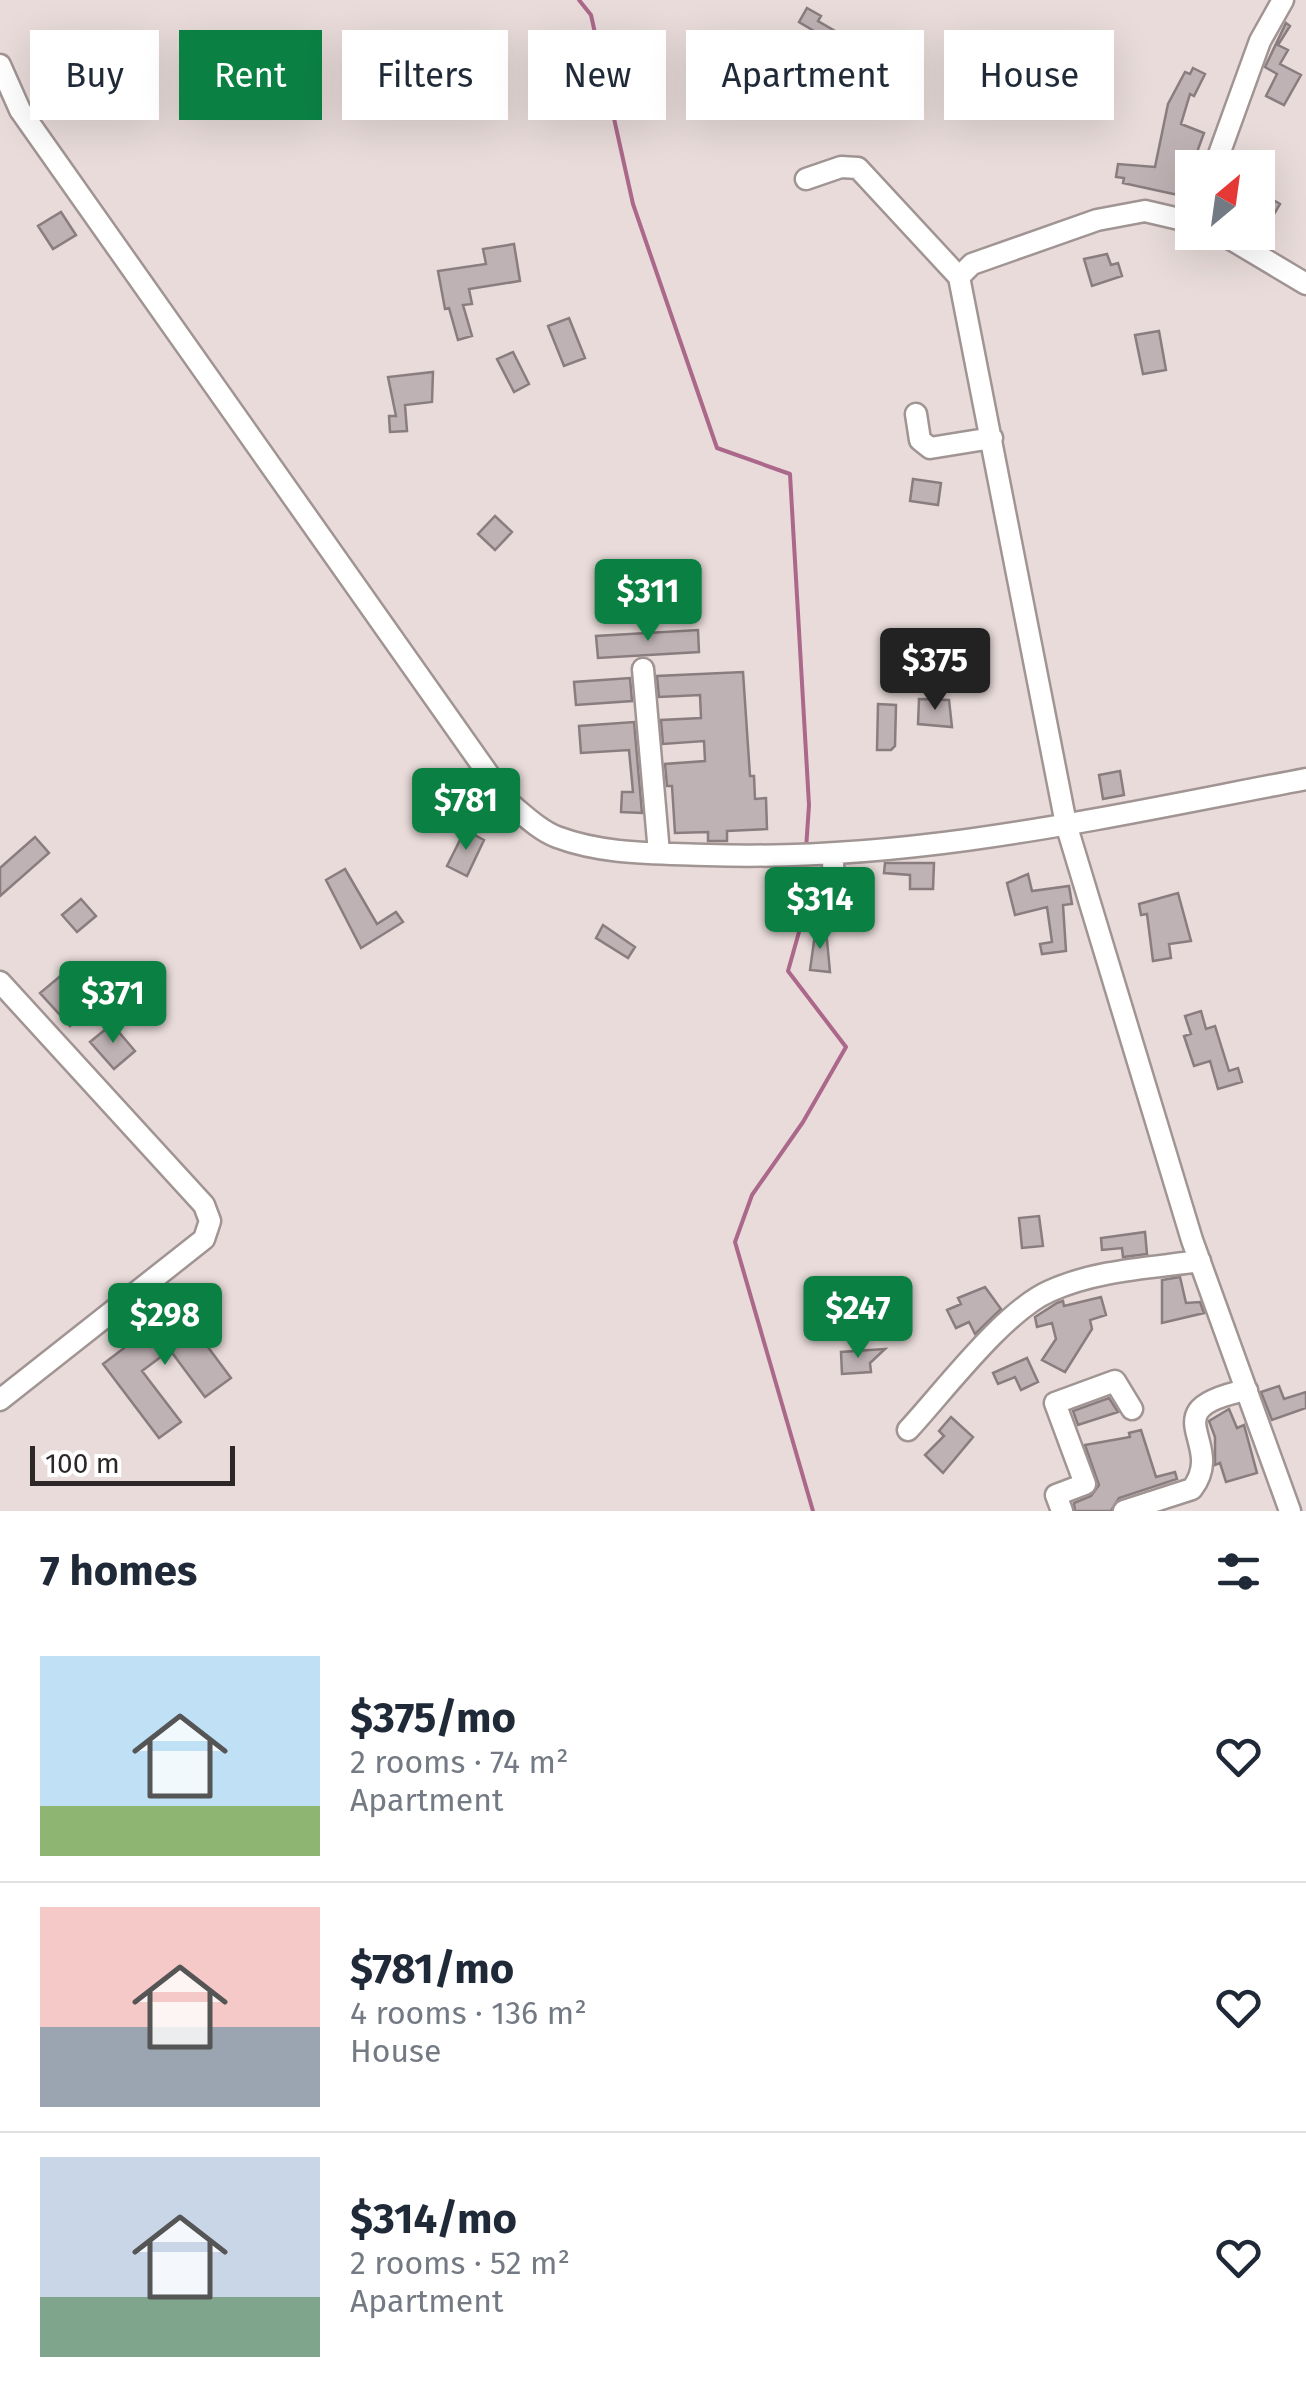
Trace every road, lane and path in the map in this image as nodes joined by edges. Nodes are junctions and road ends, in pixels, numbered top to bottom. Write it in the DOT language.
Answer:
graph roads {
  1 [pos="1283,0"];
  2 [pos="0,65"];
  3 [pos="1220,150"];
  4 [pos="806,179"];
  5 [pos="1175,218"];
  6 [pos="1248,250"];
  7 [pos="959,277"];
  8 [pos="1306,284"];
  9 [pos="916,414"];
  10 [pos="992,438"];
  11 [pos="643,668"];
  12 [pos="1306,779"];
  13 [pos="1066,824"];
  14 [pos="659,853"];
  15 [pos="833,854"];
  16 [pos="834,919"];
  17 [pos="0,982"];
  18 [pos="1200,1262"];
  19 [pos="1247,1390"];
  20 [pos="0,1400"];
  21 [pos="1132,1408"];
  22 [pos="908,1430"];
  23 [pos="1062,1511"];
  24 [pos="1124,1511"];
  25 [pos="1290,1511"];
  1 -- 3 [label="street"];
  2 -- 14 [label="street"];
  4 -- 7 [label="street"];
  5 -- 7 [label="street"];
  6 -- 8 [label="street"];
  7 -- 10 [label="street"];
  9 -- 10 [label="street"];
  10 -- 13 [label="street"];
  11 -- 14 [label="street"];
  12 -- 13 [label="street"];
  13 -- 15 [label="street"];
  13 -- 18 [label="street"];
  14 -- 15 [label="street"];
  15 -- 16 [label="street"];
  17 -- 20 [label="street"];
  18 -- 19 [label="street"];
  18 -- 22 [label="street"];
  19 -- 24 [label="street"];
  19 -- 25 [label="street"];
  21 -- 23 [label="street"];
}
